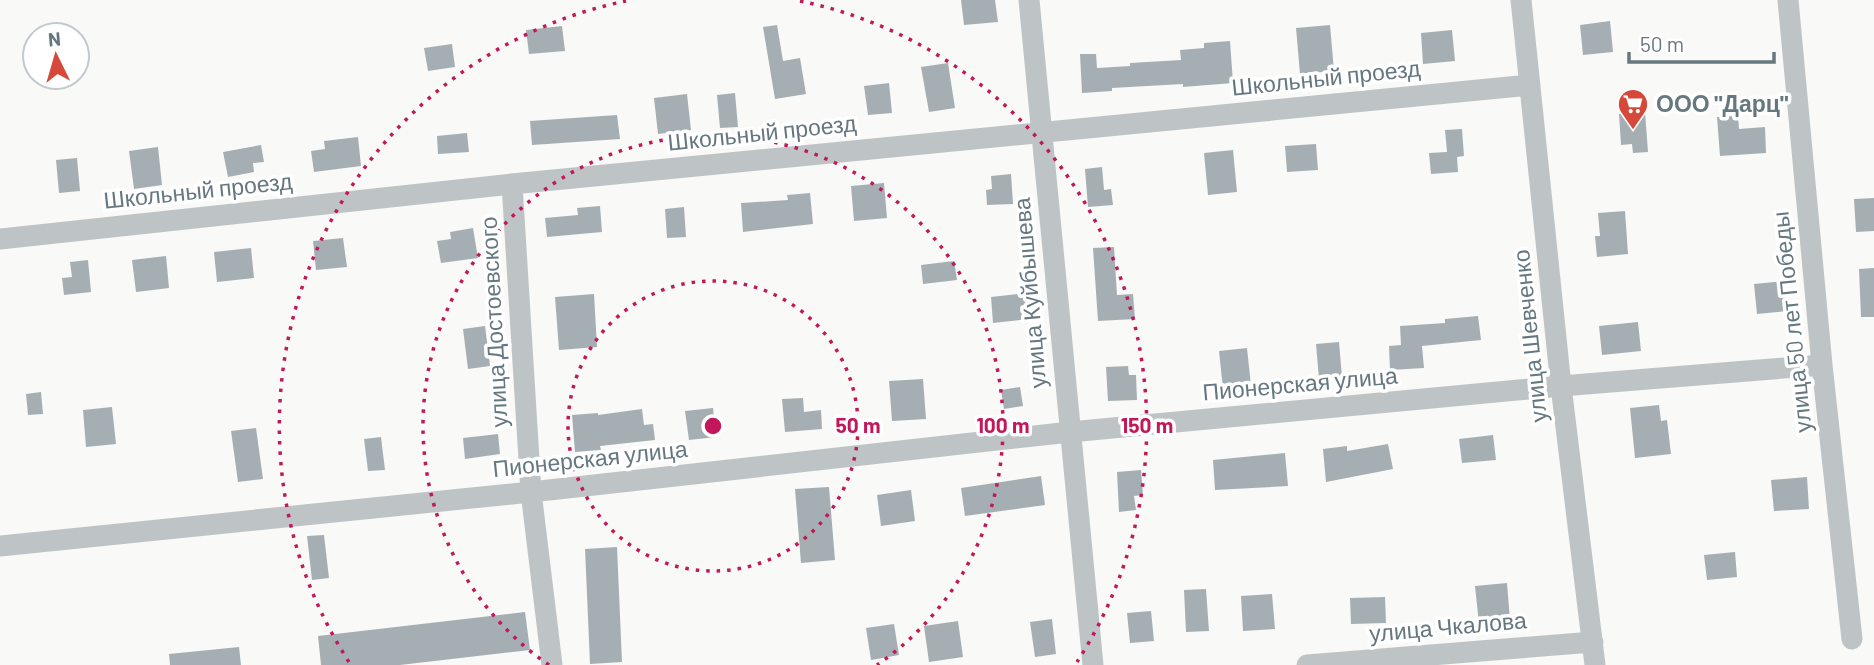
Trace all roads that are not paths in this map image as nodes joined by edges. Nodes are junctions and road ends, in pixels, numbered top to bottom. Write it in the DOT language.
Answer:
graph roads {
  1 [pos="1030,0"];
  2 [pos="1521,0"];
  3 [pos="1788,0"];
  4 [pos="1530,85"];
  5 [pos="1042,132"];
  6 [pos="512,184"];
  7 [pos="0,239"];
  8 [pos="1822,365"];
  9 [pos="1561,386"];
  10 [pos="1070,432"];
  11 [pos="531,492"];
  12 [pos="0,546"];
  13 [pos="1852,639"];
  14 [pos="1593,642"];
  15 [pos="552,665"];
  16 [pos="1093,665"];
  17 [pos="1307,665"];
  18 [pos="1595,665"];
  1 -- 5 [label="street, улица Куйбышева"];
  2 -- 4 [label="street, улица Шевченко"];
  3 -- 8 [label="street, улица 50 лет Победы"];
  4 -- 5 [label="street, Школьный проезд"];
  4 -- 9 [label="street, улица Шевченко"];
  5 -- 6 [label="street, Школьный проезд"];
  5 -- 10 [label="street, улица Куйбышева"];
  6 -- 7 [label="street, Школьный проезд"];
  6 -- 11 [label="street, улица Достоевского"];
  8 -- 9 [label="street, Пионерская улица"];
  8 -- 13 [label="street, улица 50 лет Победы"];
  9 -- 10 [label="street, Пионерская улица"];
  9 -- 14 [label="street, улица Шевченко"];
  10 -- 11 [label="street, Пионерская улица"];
  10 -- 16 [label="street, улица Куйбышева"];
  11 -- 12 [label="street, Пионерская улица"];
  11 -- 15 [label="street, улица Достоевского"];
  14 -- 17 [label="street, улица Чкалова"];
  14 -- 18 [label="street, улица Шевченко"];
}
